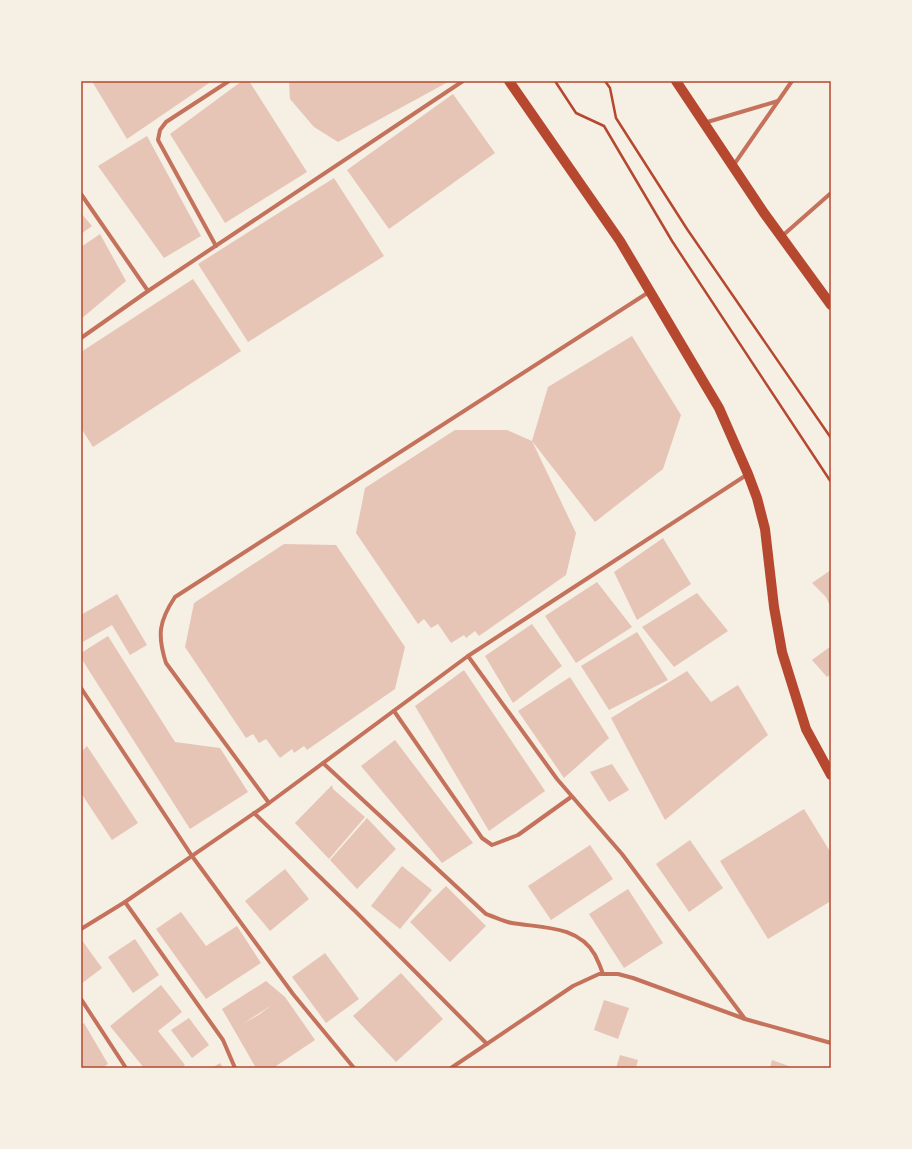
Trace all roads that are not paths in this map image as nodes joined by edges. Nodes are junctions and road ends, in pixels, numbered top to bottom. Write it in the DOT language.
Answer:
graph roads {
  1 [pos="229,81"];
  2 [pos="463,81"];
  3 [pos="509,81"];
  4 [pos="676,81"];
  5 [pos="792,81"];
  6 [pos="778,100"];
  7 [pos="704,123"];
  8 [pos="733,167"];
  9 [pos="831,193"];
  10 [pos="81,194"];
  11 [pos="781,237"];
  12 [pos="216,246"];
  13 [pos="148,291"];
  14 [pos="650,292"];
  15 [pos="831,305"];
  16 [pos="81,338"];
  17 [pos="748,474"];
  18 [pos="468,656"];
  19 [pos="81,688"];
  20 [pos="394,711"];
  21 [pos="323,764"];
  22 [pos="831,775"];
  23 [pos="571,797"];
  24 [pos="269,803"];
  25 [pos="254,813"];
  26 [pos="192,856"];
  27 [pos="125,902"];
  28 [pos="81,929"];
  29 [pos="603,974"];
  30 [pos="81,999"];
  31 [pos="745,1019"];
  32 [pos="831,1043"];
  33 [pos="487,1044"];
  34 [pos="126,1068"];
  35 [pos="235,1068"];
  36 [pos="354,1068"];
  37 [pos="451,1068"];
  1 -- 12 [label="street"];
  2 -- 12 [label="street"];
  3 -- 14 [label="main road"];
  4 -- 7 [label="main road"];
  5 -- 6 [label="street"];
  6 -- 7 [label="street"];
  6 -- 8 [label="street"];
  7 -- 8 [label="main road"];
  8 -- 11 [label="main road"];
  9 -- 11 [label="street"];
  10 -- 13 [label="street"];
  11 -- 15 [label="main road"];
  12 -- 13 [label="street"];
  13 -- 16 [label="street"];
  14 -- 17 [label="main road"];
  14 -- 24 [label="street"];
  17 -- 18 [label="street"];
  17 -- 22 [label="main road"];
  18 -- 20 [label="street"];
  18 -- 23 [label="street"];
  19 -- 26 [label="street"];
  20 -- 21 [label="street"];
  20 -- 23 [label="street"];
  21 -- 24 [label="street"];
  21 -- 29 [label="street"];
  23 -- 31 [label="street"];
  24 -- 25 [label="street"];
  25 -- 26 [label="street"];
  25 -- 33 [label="street"];
  26 -- 27 [label="street"];
  26 -- 36 [label="street"];
  27 -- 28 [label="street"];
  27 -- 35 [label="street"];
  29 -- 31 [label="street"];
  29 -- 33 [label="street"];
  30 -- 34 [label="street"];
  31 -- 32 [label="street"];
  33 -- 37 [label="street"];
}
